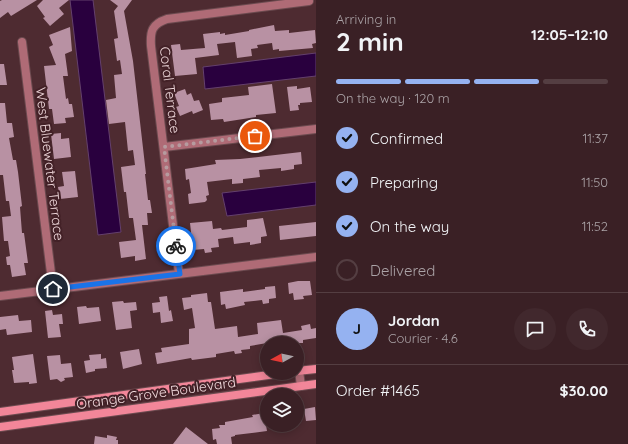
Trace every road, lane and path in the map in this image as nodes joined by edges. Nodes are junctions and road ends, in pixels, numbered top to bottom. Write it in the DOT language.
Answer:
graph roads {
  1 [pos="309,1"];
  2 [pos="22,42"];
  3 [pos="316,129"];
  4 [pos="164,147"];
  5 [pos="316,257"];
  6 [pos="180,274"];
  7 [pos="53,289"];
  8 [pos="0,296"];
  9 [pos="316,368"];
  10 [pos="304,370"];
  11 [pos="260,376"];
  12 [pos="300,380"];
  13 [pos="316,384"];
  14 [pos="301,386"];
  15 [pos="0,412"];
  16 [pos="0,427"];
  1 -- 4 [label="street, Coral Terrace"];
  2 -- 7 [label="street, West Bluewater Terrace"];
  3 -- 4 [label="street"];
  4 -- 6 [label="street, Coral Terrace"];
  5 -- 6 [label="street"];
  6 -- 7 [label="street"];
  7 -- 8 [label="street"];
  9 -- 10 [label="street"];
  11 -- 15 [label="street, Orange Grove Boulevard"];
  12 -- 14 [label="street"];
  13 -- 14 [label="street, Orange Grove Boulevard"];
  14 -- 16 [label="street, Orange Grove Boulevard"];
}
